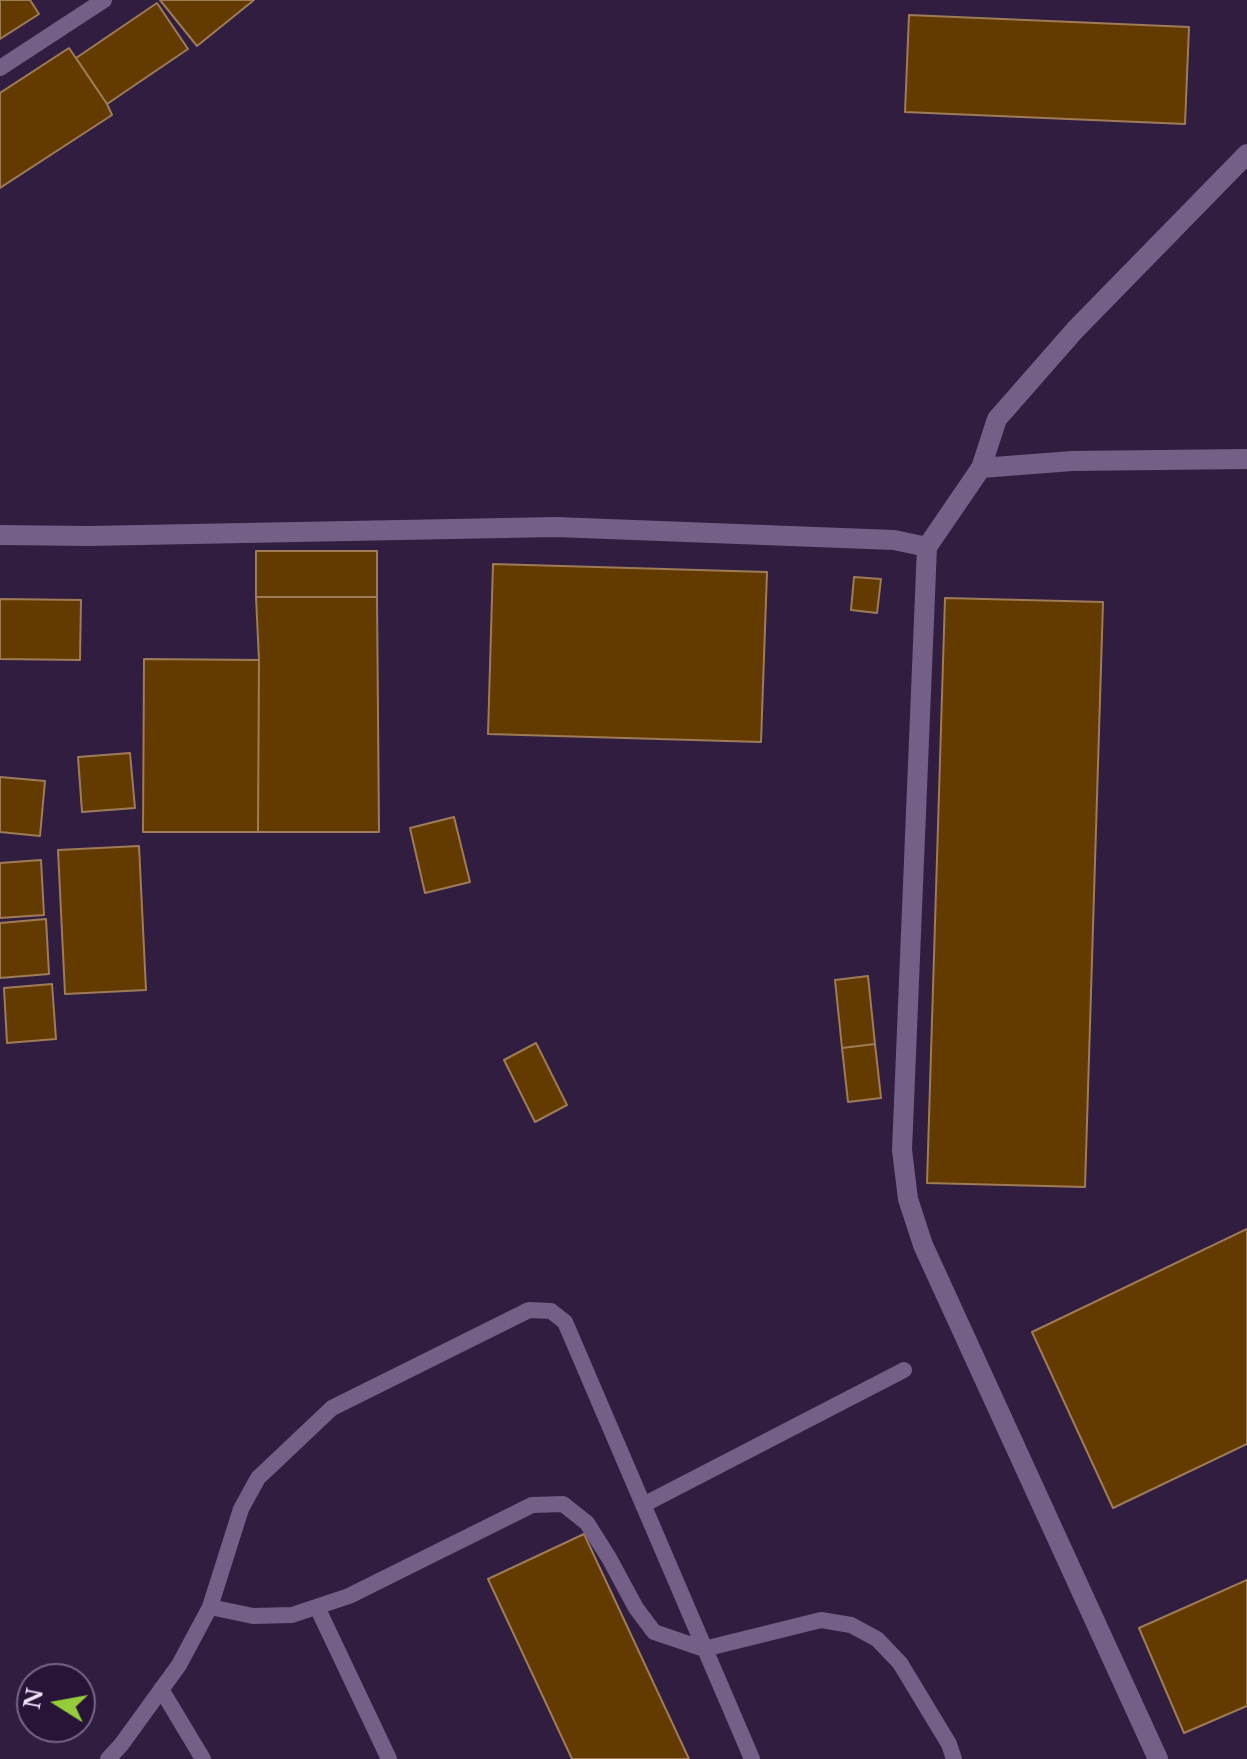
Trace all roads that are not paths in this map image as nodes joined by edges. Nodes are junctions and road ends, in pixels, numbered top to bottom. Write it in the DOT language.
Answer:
graph roads {
  1 [pos="104,0"];
  2 [pos="0,68"];
  3 [pos="1247,154"];
  4 [pos="1247,459"];
  5 [pos="981,468"];
  6 [pos="0,535"];
  7 [pos="927,547"];
  8 [pos="904,1370"];
  9 [pos="643,1505"];
  10 [pos="210,1607"];
  11 [pos="317,1607"];
  12 [pos="704,1649"];
  13 [pos="161,1689"];
  14 [pos="108,1759"];
  15 [pos="203,1759"];
  16 [pos="389,1759"];
  17 [pos="752,1759"];
  18 [pos="954,1759"];
  19 [pos="1158,1759"];
  1 -- 2 [label="lane"];
  3 -- 5 [label="street"];
  4 -- 5 [label="street"];
  5 -- 7 [label="street"];
  6 -- 7 [label="street"];
  7 -- 19 [label="street"];
  8 -- 9 [label="lane"];
  9 -- 10 [label="lane"];
  9 -- 12 [label="lane"];
  10 -- 11 [label="lane"];
  10 -- 13 [label="lane"];
  11 -- 12 [label="lane"];
  11 -- 16 [label="lane"];
  12 -- 17 [label="lane"];
  12 -- 18 [label="lane"];
  13 -- 14 [label="lane"];
  13 -- 15 [label="lane"];
}
